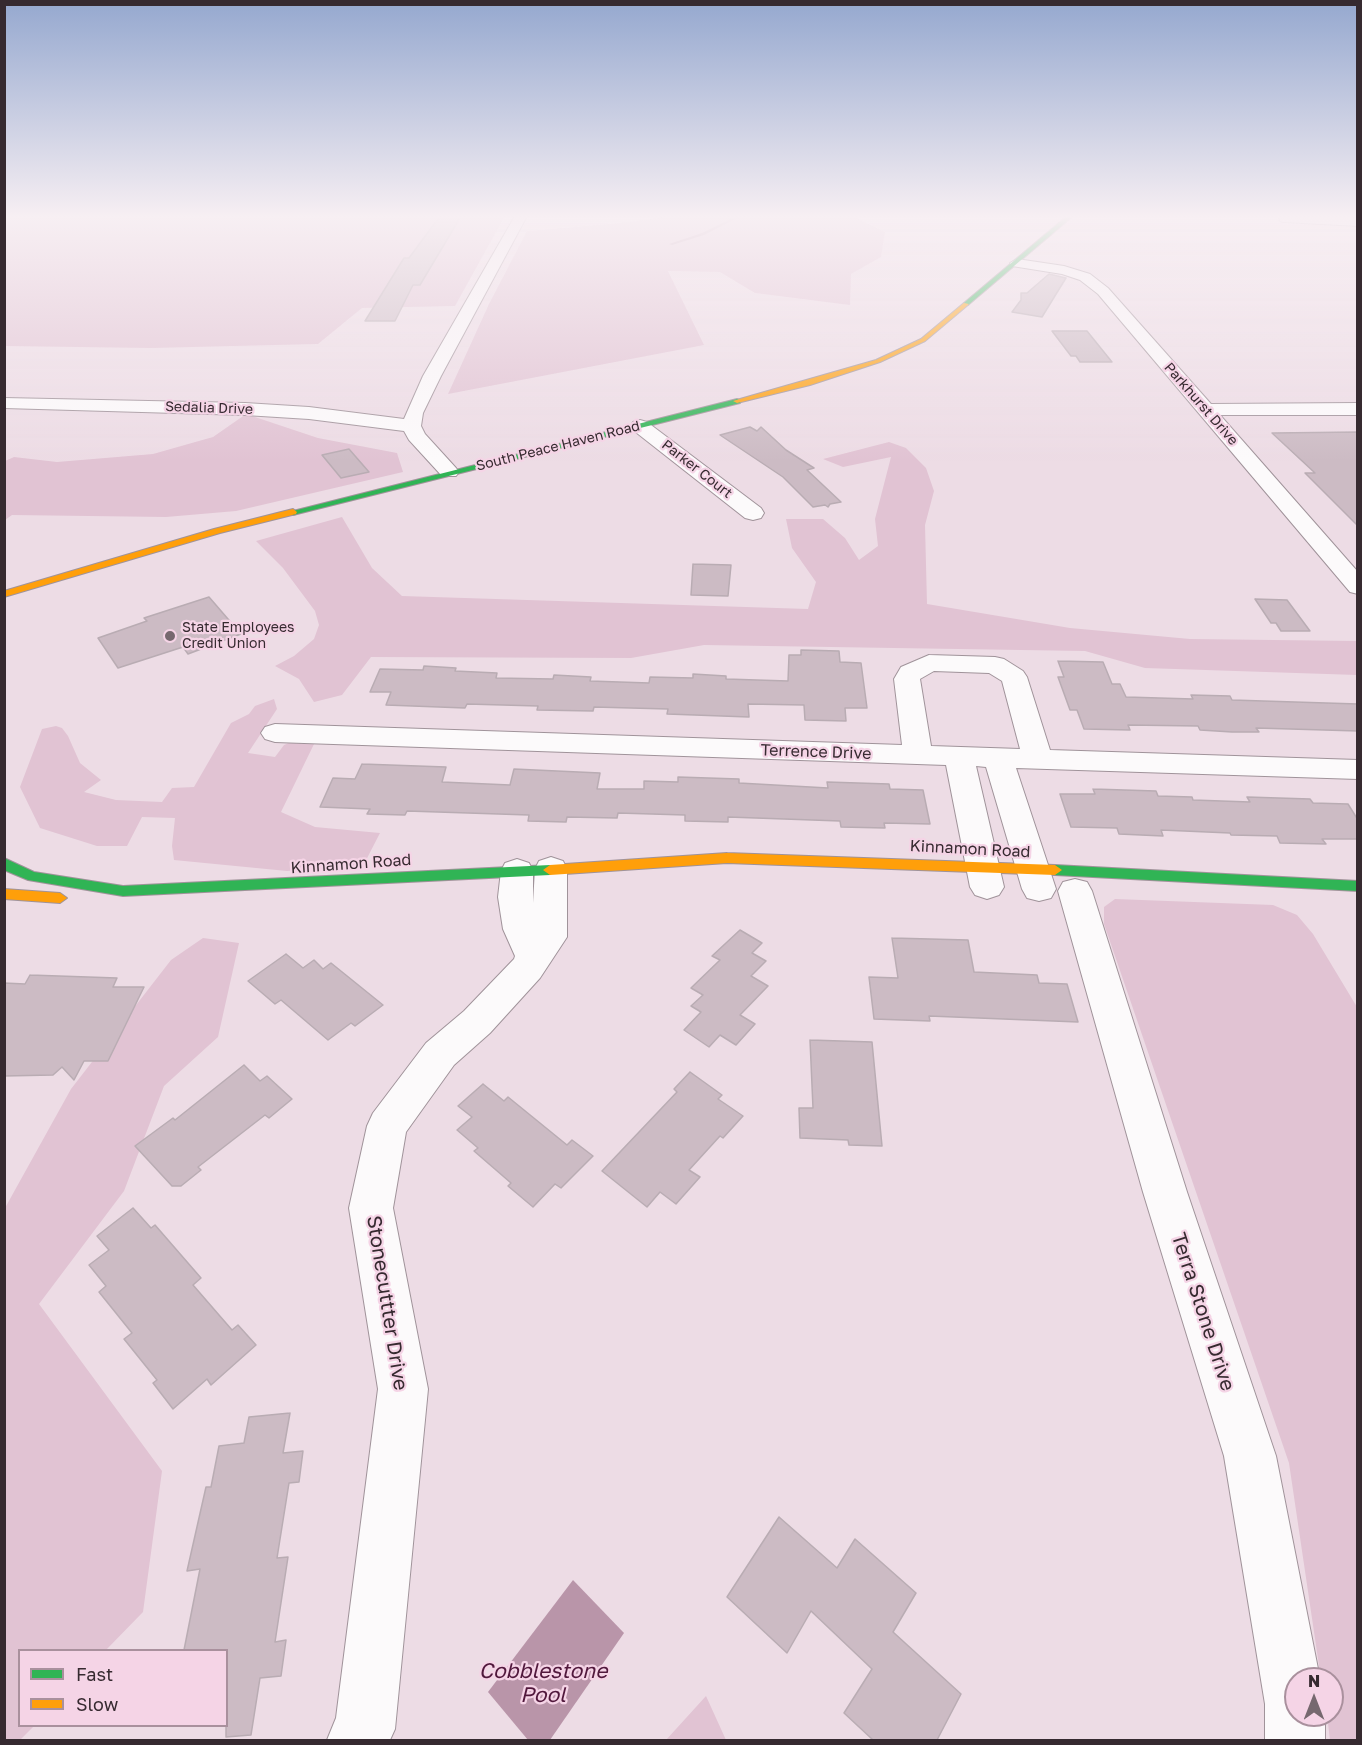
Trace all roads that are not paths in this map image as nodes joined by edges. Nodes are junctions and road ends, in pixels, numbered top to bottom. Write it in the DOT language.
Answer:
graph roads {
  1 [pos="476,297"];
  2 [pos="975,297"];
  3 [pos="1109,297"];
  4 [pos="4,403"];
  5 [pos="1358,409"];
  6 [pos="1206,410"];
  7 [pos="412,426"];
  8 [pos="640,426"];
  9 [pos="449,472"];
  10 [pos="753,513"];
  11 [pos="1358,587"];
  12 [pos="4,594"];
  13 [pos="275,733"];
  14 [pos="918,755"];
  15 [pos="959,758"];
  16 [pos="999,759"];
  17 [pos="1038,760"];
  18 [pos="1358,770"];
  19 [pos="4,863"];
  20 [pos="566,868"];
  21 [pos="517,871"];
  22 [pos="691,874"];
  23 [pos="986,882"];
  24 [pos="1358,886"];
  25 [pos="1055,887"];
  26 [pos="123,891"];
  27 [pos="4,894"];
  28 [pos="1337,899"];
  29 [pos="1358,900"];
  30 [pos="534,954"];
  31 [pos="357,1740"];
  32 [pos="1294,1740"];
  1 -- 7 [label="street"];
  2 -- 8 [label="main road, South Peace Haven Road"];
  3 -- 6 [label="street, Parkhurst Drive"];
  4 -- 7 [label="street, Sedalia Drive"];
  5 -- 6 [label="street"];
  6 -- 11 [label="street, Parkhurst Drive"];
  7 -- 9 [label="street"];
  8 -- 9 [label="main road, South Peace Haven Road"];
  8 -- 10 [label="street, Parker Court"];
  9 -- 12 [label="main road, South Peace Haven Road"];
  13 -- 14 [label="street, Terrence Drive"];
  14 -- 15 [label="street, Terrence Drive"];
  14 -- 17 [label="street"];
  15 -- 16 [label="street, Terrence Drive"];
  15 -- 23 [label="street"];
  16 -- 17 [label="street, Terrence Drive"];
  16 -- 25 [label="street, Terra Stone Drive"];
  17 -- 18 [label="street, Terrence Drive"];
  19 -- 26 [label="main road, Kinnamon Road"];
  20 -- 21 [label="main road, Kinnamon Road"];
  20 -- 22 [label="main road, Kinnamon Road"];
  20 -- 23 [label="main road, Kinnamon Road"];
  20 -- 30 [label="street, Stonecuttter Drive"];
  21 -- 26 [label="main road, Kinnamon Road"];
  21 -- 30 [label="street"];
  23 -- 25 [label="main road, Kinnamon Road"];
  24 -- 25 [label="main road, Kinnamon Road"];
  25 -- 32 [label="street, Terra Stone Drive"];
  26 -- 27 [label="main road, Kinnamon Road"];
  28 -- 29 [label="main road"];
  30 -- 31 [label="street, Stonecuttter Drive"];
}
